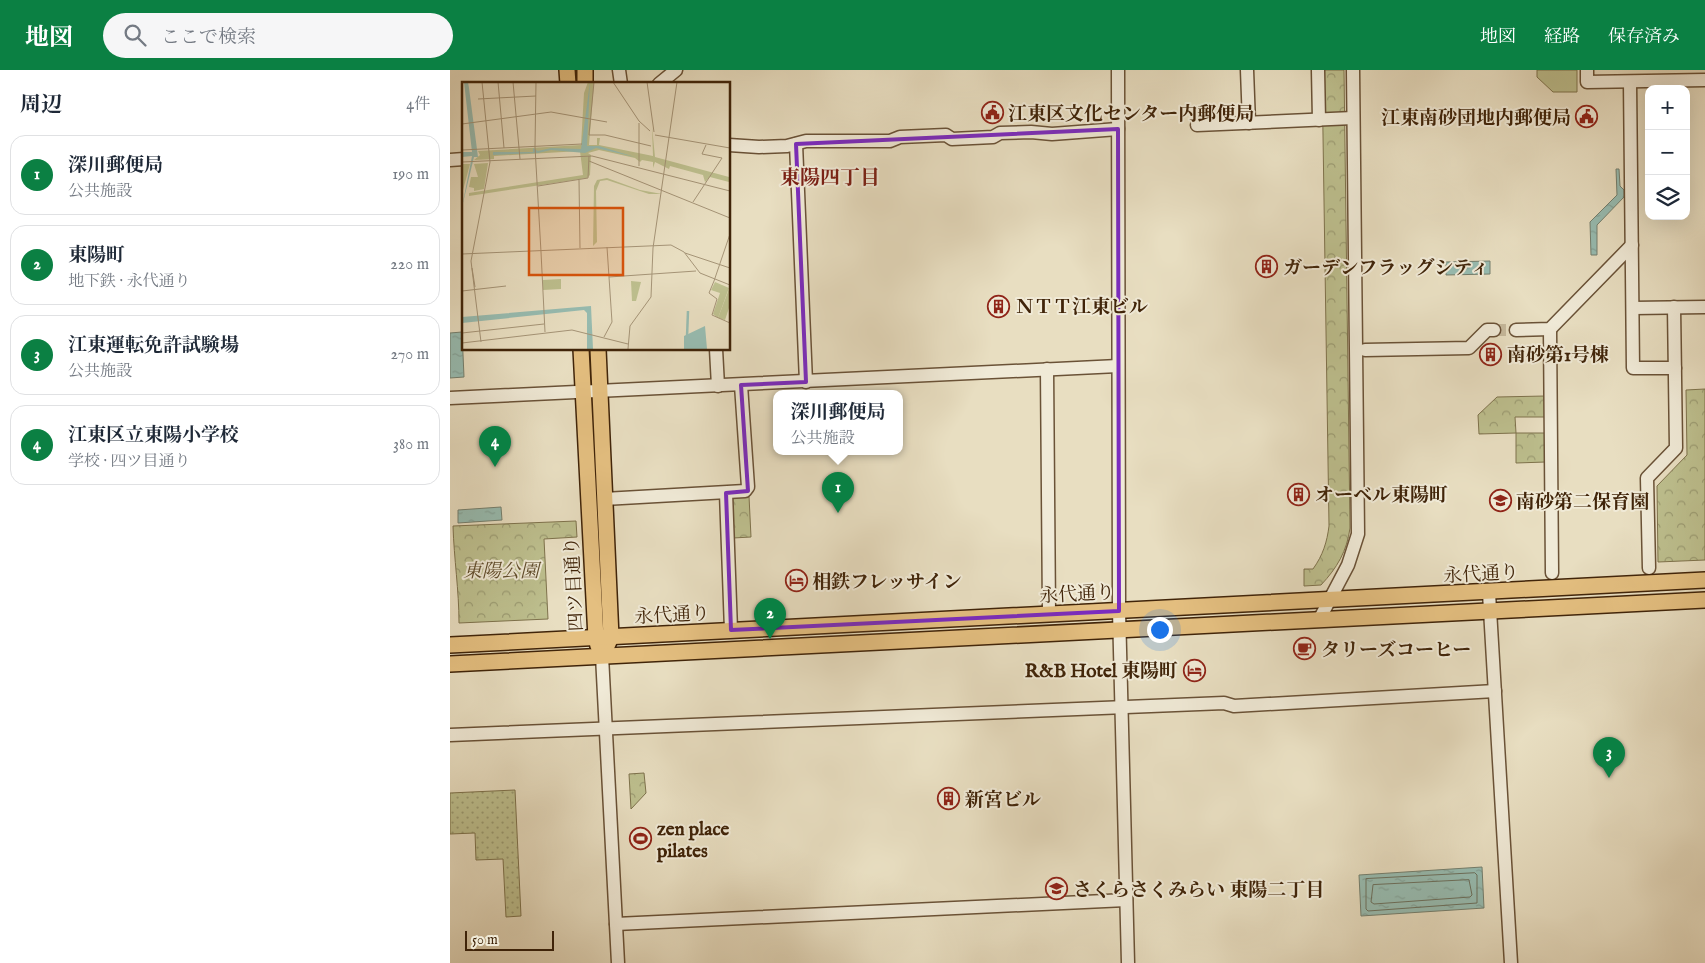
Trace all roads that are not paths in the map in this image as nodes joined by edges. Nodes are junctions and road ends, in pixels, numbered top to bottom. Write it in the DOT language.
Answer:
graph roads {
  1 [pos="676,70"];
  2 [pos="1118,70"];
  3 [pos="1247,70"];
  4 [pos="1318,70"];
  5 [pos="1352,70"];
  6 [pos="1587,70"];
  7 [pos="1705,80"];
  8 [pos="661,82"];
  9 [pos="1630,82"];
  10 [pos="1353,118"];
  11 [pos="1319,120"];
  12 [pos="1249,123"];
  13 [pos="1197,125"];
  14 [pos="1118,129"];
  15 [pos="796,144"];
  16 [pos="730,145"];
  17 [pos="1632,245"];
  18 [pos="1674,307"];
  19 [pos="1705,307"];
  20 [pos="1633,308"];
  21 [pos="1550,329"];
  22 [pos="1494,330"];
  23 [pos="1516,330"];
  24 [pos="581,350"];
  25 [pos="598,350"];
  26 [pos="716,350"];
  27 [pos="1365,350"];
  28 [pos="1118,366"];
  29 [pos="1675,368"];
  30 [pos="1047,369"];
  31 [pos="806,382"];
  32 [pos="741,385"];
  33 [pos="718,386"];
  34 [pos="583,391"];
  35 [pos="600,391"];
  36 [pos="450,398"];
  37 [pos="726,492"];
  38 [pos="604,499"];
  39 [pos="1649,568"];
  40 [pos="1552,572"];
  41 [pos="1705,580"];
  42 [pos="1489,592"];
  43 [pos="1705,600"];
  44 [pos="1329,601"];
  45 [pos="1119,611"];
  46 [pos="1490,611"];
  47 [pos="1049,614"];
  48 [pos="1319,620"];
  49 [pos="731,630"];
  50 [pos="1120,630"];
  51 [pos="611,637"];
  52 [pos="596,638"];
  53 [pos="450,645"];
  54 [pos="602,656"];
  55 [pos="450,664"];
  56 [pos="1495,691"];
  57 [pos="1121,709"];
  58 [pos="605,728"];
  59 [pos="450,735"];
  60 [pos="1126,900"];
  61 [pos="616,924"];
  62 [pos="618,963"];
  63 [pos="1128,963"];
  64 [pos="1511,963"];
  1 -- 8 [label="street"];
  2 -- 14 [label="street"];
  3 -- 12 [label="street"];
  4 -- 11 [label="street"];
  5 -- 10 [label="street"];
  6 -- 9 [label="street"];
  7 -- 9 [label="street"];
  9 -- 17 [label="street"];
  10 -- 11 [label="street"];
  10 -- 44 [label="street"];
  11 -- 12 [label="street"];
  12 -- 13 [label="street"];
  14 -- 15 [label="street"];
  14 -- 28 [label="street"];
  15 -- 16 [label="street"];
  15 -- 31 [label="street"];
  17 -- 20 [label="street"];
  17 -- 21 [label="street"];
  18 -- 19 [label="street"];
  18 -- 20 [label="street"];
  18 -- 29 [label="street"];
  20 -- 29 [label="street"];
  21 -- 23 [label="street"];
  21 -- 40 [label="street"];
  22 -- 27 [label="street"];
  24 -- 34 [label="main road, 四ツ目通り"];
  25 -- 35 [label="main road, 四ツ目通り"];
  26 -- 33 [label="street"];
  28 -- 30 [label="street"];
  28 -- 45 [label="street"];
  29 -- 39 [label="street"];
  30 -- 31 [label="street"];
  30 -- 47 [label="street"];
  31 -- 32 [label="street"];
  32 -- 33 [label="street"];
  32 -- 37 [label="street"];
  33 -- 35 [label="street"];
  34 -- 35 [label="street"];
  34 -- 36 [label="street"];
  34 -- 52 [label="main road, 四ツ目通り"];
  35 -- 38 [label="main road, 四ツ目通り"];
  37 -- 38 [label="street"];
  37 -- 49 [label="street"];
  38 -- 51 [label="main road, 四ツ目通り"];
  41 -- 42 [label="main road, 永代通り"];
  42 -- 44 [label="main road, 永代通り"];
  42 -- 46 [label="street"];
  43 -- 46 [label="main road, 永代通り"];
  44 -- 45 [label="main road, 永代通り"];
  44 -- 48 [label="street"];
  45 -- 47 [label="main road, 永代通り"];
  45 -- 50 [label="street"];
  46 -- 48 [label="main road, 永代通り"];
  46 -- 56 [label="street"];
  47 -- 49 [label="main road, 永代通り"];
  48 -- 50 [label="main road, 永代通り"];
  49 -- 51 [label="main road, 永代通り"];
  50 -- 54 [label="main road, 永代通り"];
  50 -- 57 [label="street"];
  51 -- 52 [label="main road, 永代通り"];
  51 -- 54 [label="main road, 四ツ目通り"];
  52 -- 53 [label="main road, 永代通り"];
  52 -- 54 [label="main road, 四ツ目通り"];
  54 -- 55 [label="main road, 永代通り"];
  54 -- 58 [label="street"];
  56 -- 57 [label="street"];
  56 -- 64 [label="street"];
  57 -- 58 [label="street"];
  57 -- 60 [label="street"];
  58 -- 59 [label="street"];
  58 -- 61 [label="street"];
  60 -- 61 [label="street"];
  60 -- 63 [label="street"];
  61 -- 62 [label="street"];
}
